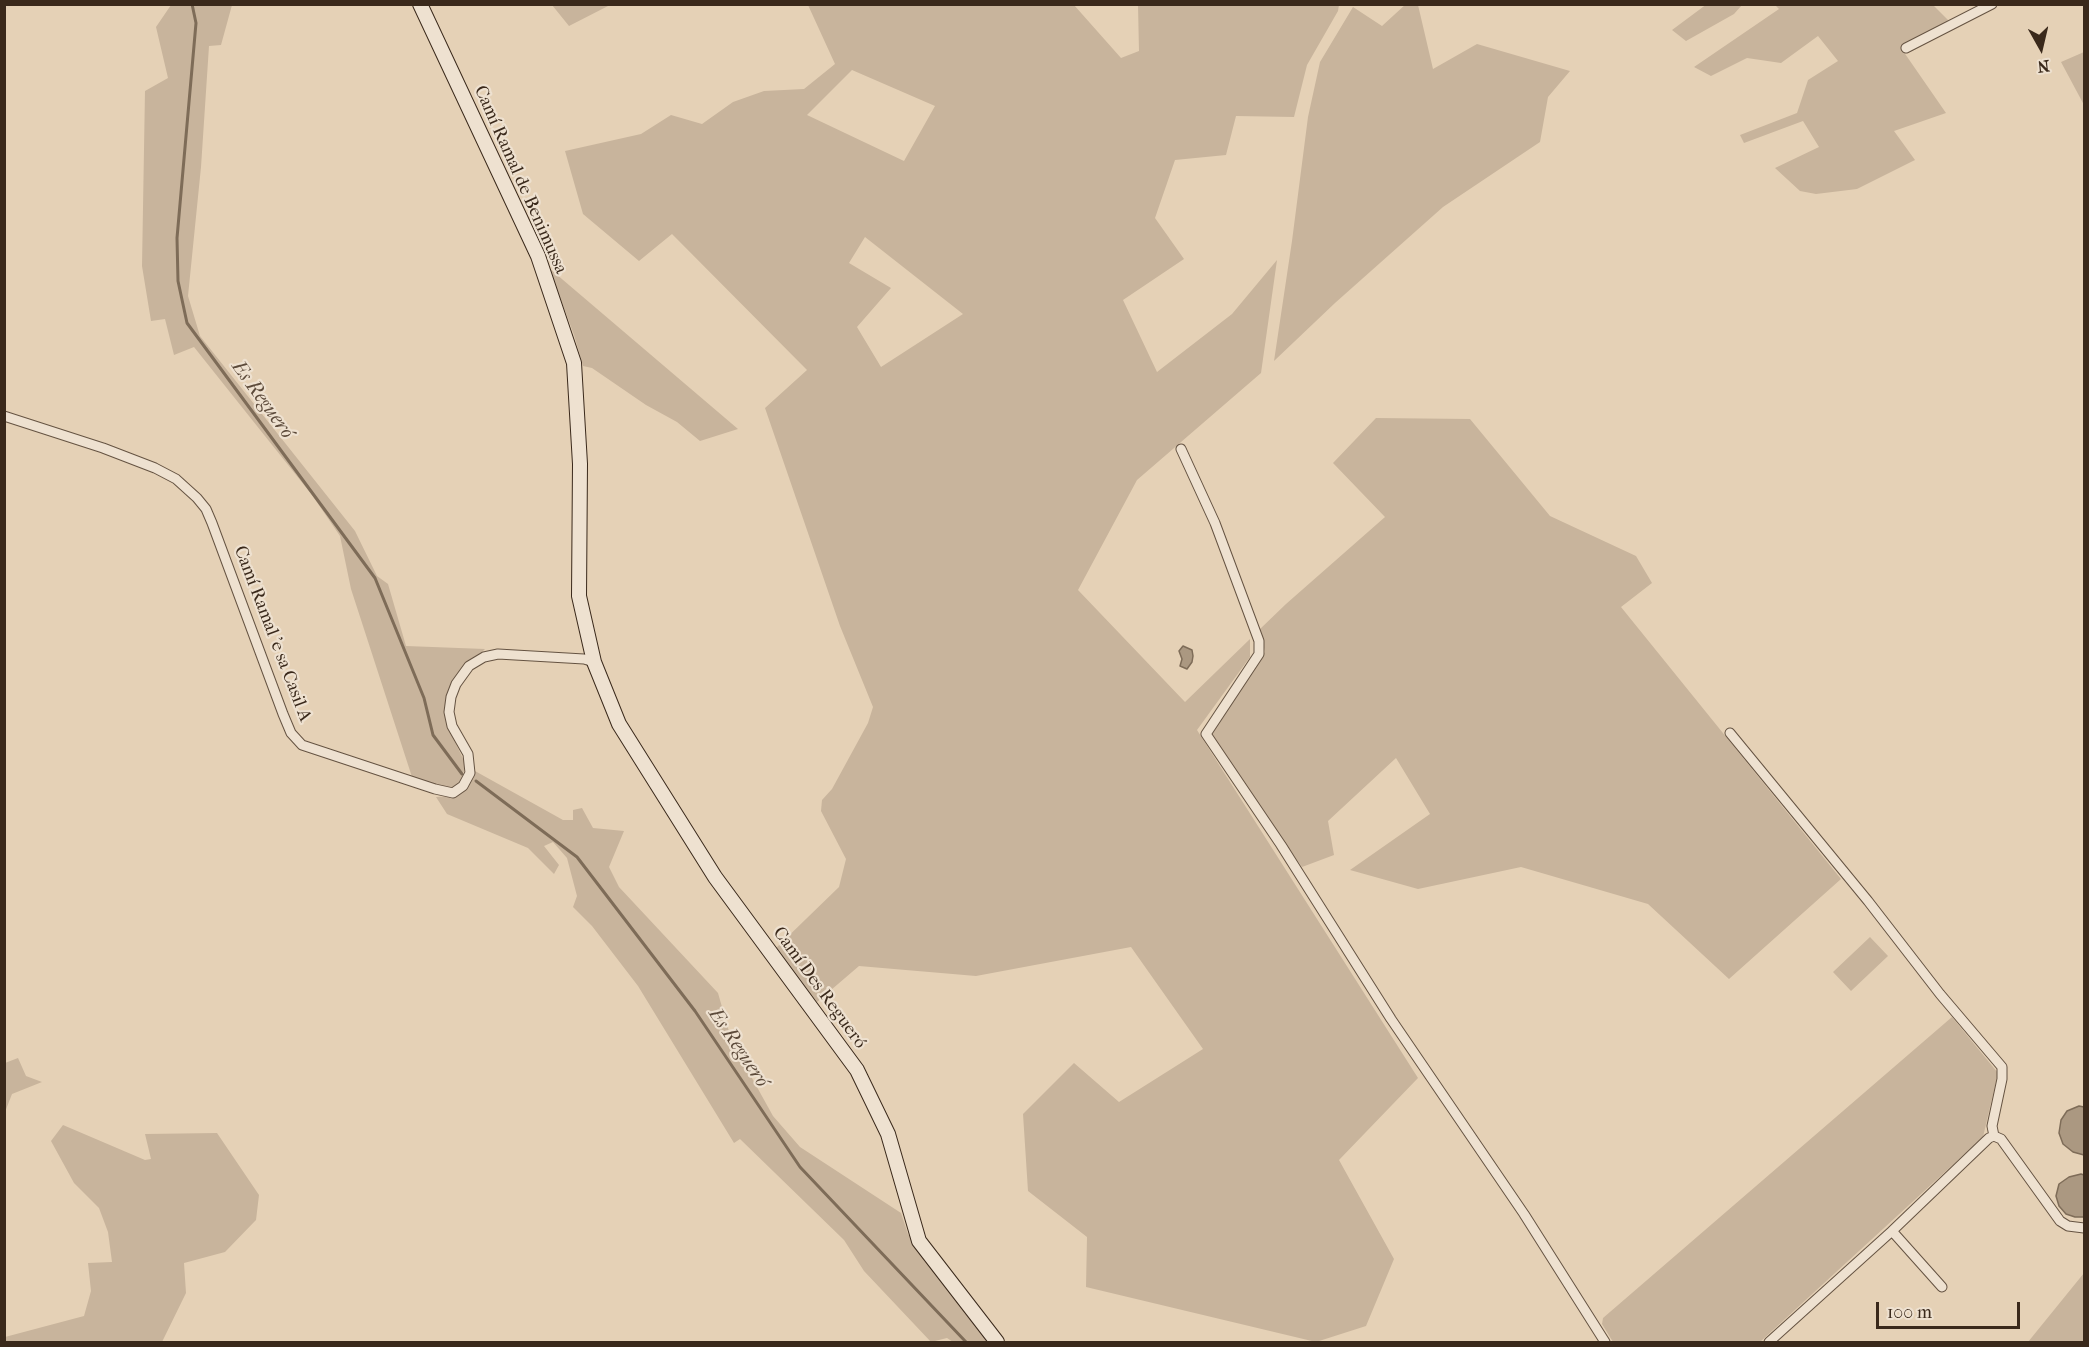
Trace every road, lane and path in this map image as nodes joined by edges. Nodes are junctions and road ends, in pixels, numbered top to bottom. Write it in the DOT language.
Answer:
graph roads {
  1 [pos="420,4"];
  2 [pos="1992,4"];
  3 [pos="1906,48"];
  4 [pos="4,416"];
  5 [pos="1180,449"];
  6 [pos="594,662"];
  7 [pos="1730,733"];
  8 [pos="1994,1136"];
  9 [pos="2085,1228"];
  10 [pos="1892,1231"];
  11 [pos="1942,1287"];
  12 [pos="997,1342"];
  13 [pos="1605,1342"];
  14 [pos="1769,1342"];
  1 -- 6 [label="street, Camí Ramal de Benimussa"];
  2 -- 3 [label="street"];
  4 -- 6 [label="street, Camí Ramal 'e sa Casil A"];
  5 -- 13 [label="street"];
  6 -- 12 [label="street, Camí Des Regueró"];
  7 -- 8 [label="street"];
  8 -- 9 [label="street"];
  8 -- 10 [label="street"];
  10 -- 11 [label="street"];
  10 -- 14 [label="street"];
}
